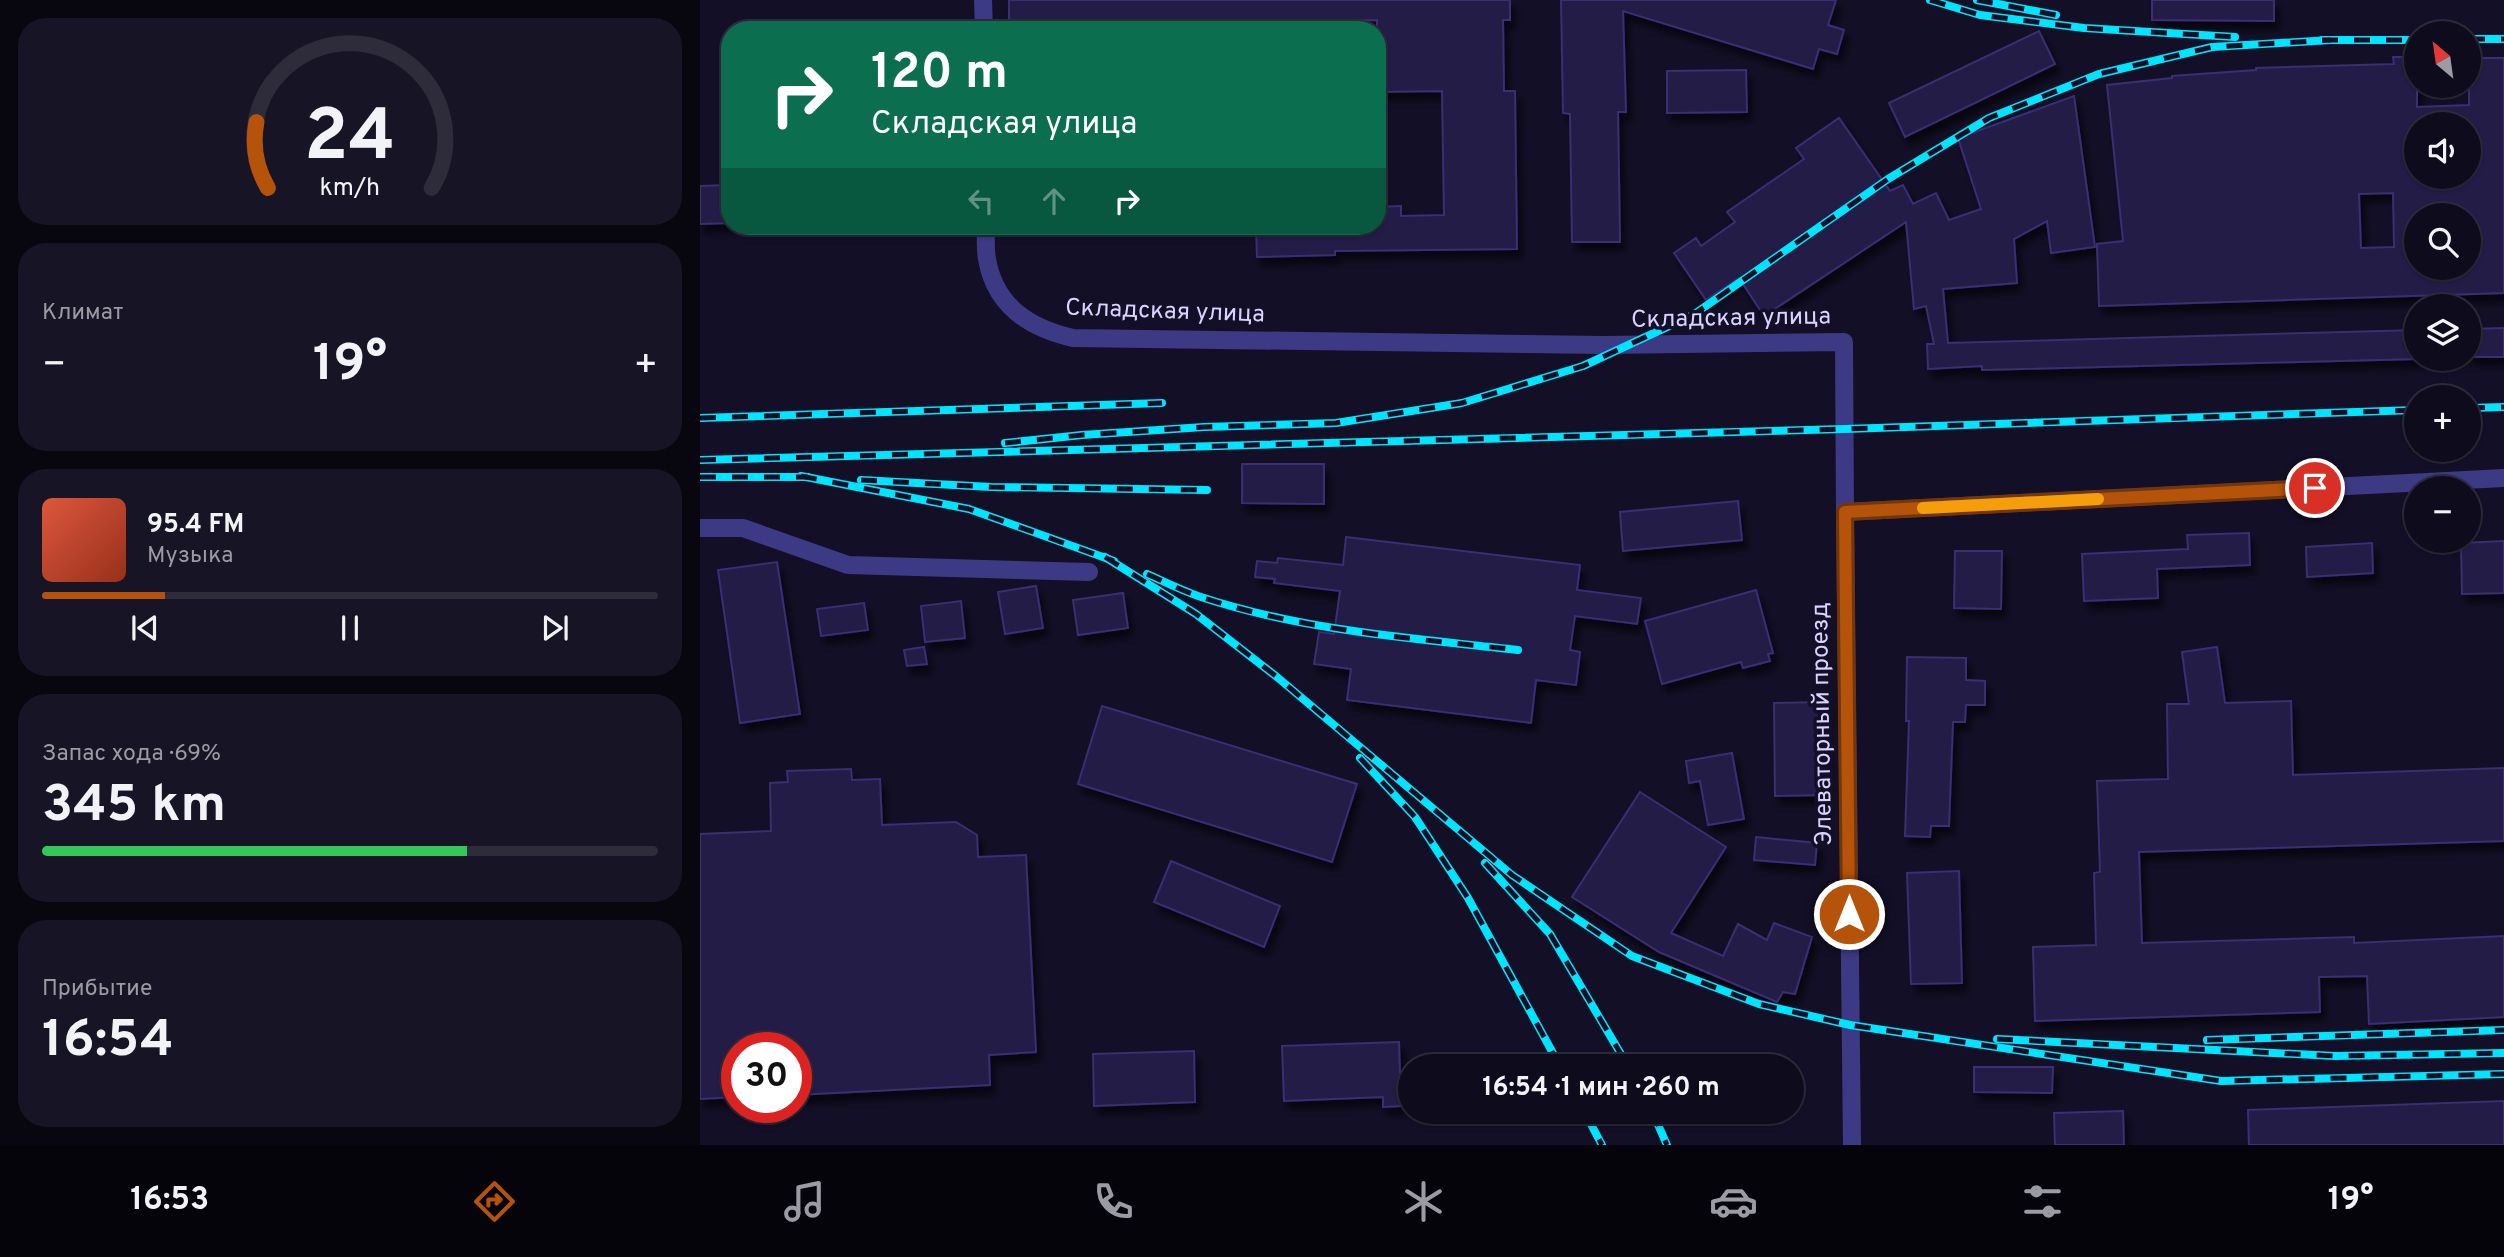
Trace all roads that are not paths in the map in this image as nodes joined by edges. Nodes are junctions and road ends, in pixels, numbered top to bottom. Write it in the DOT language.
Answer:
graph roads {
  1 [pos="983,0"];
  2 [pos="984,21"];
  3 [pos="986,235"];
  4 [pos="2504,478"];
  5 [pos="1845,512"];
  6 [pos="700,528"];
  7 [pos="1089,572"];
  8 [pos="1852,1145"];
  1 -- 2 [label="street"];
  3 -- 5 [label="street, Складская улица"];
  4 -- 5 [label="street"];
  5 -- 8 [label="street, Элеваторный проезд"];
  6 -- 7 [label="street"];
}
